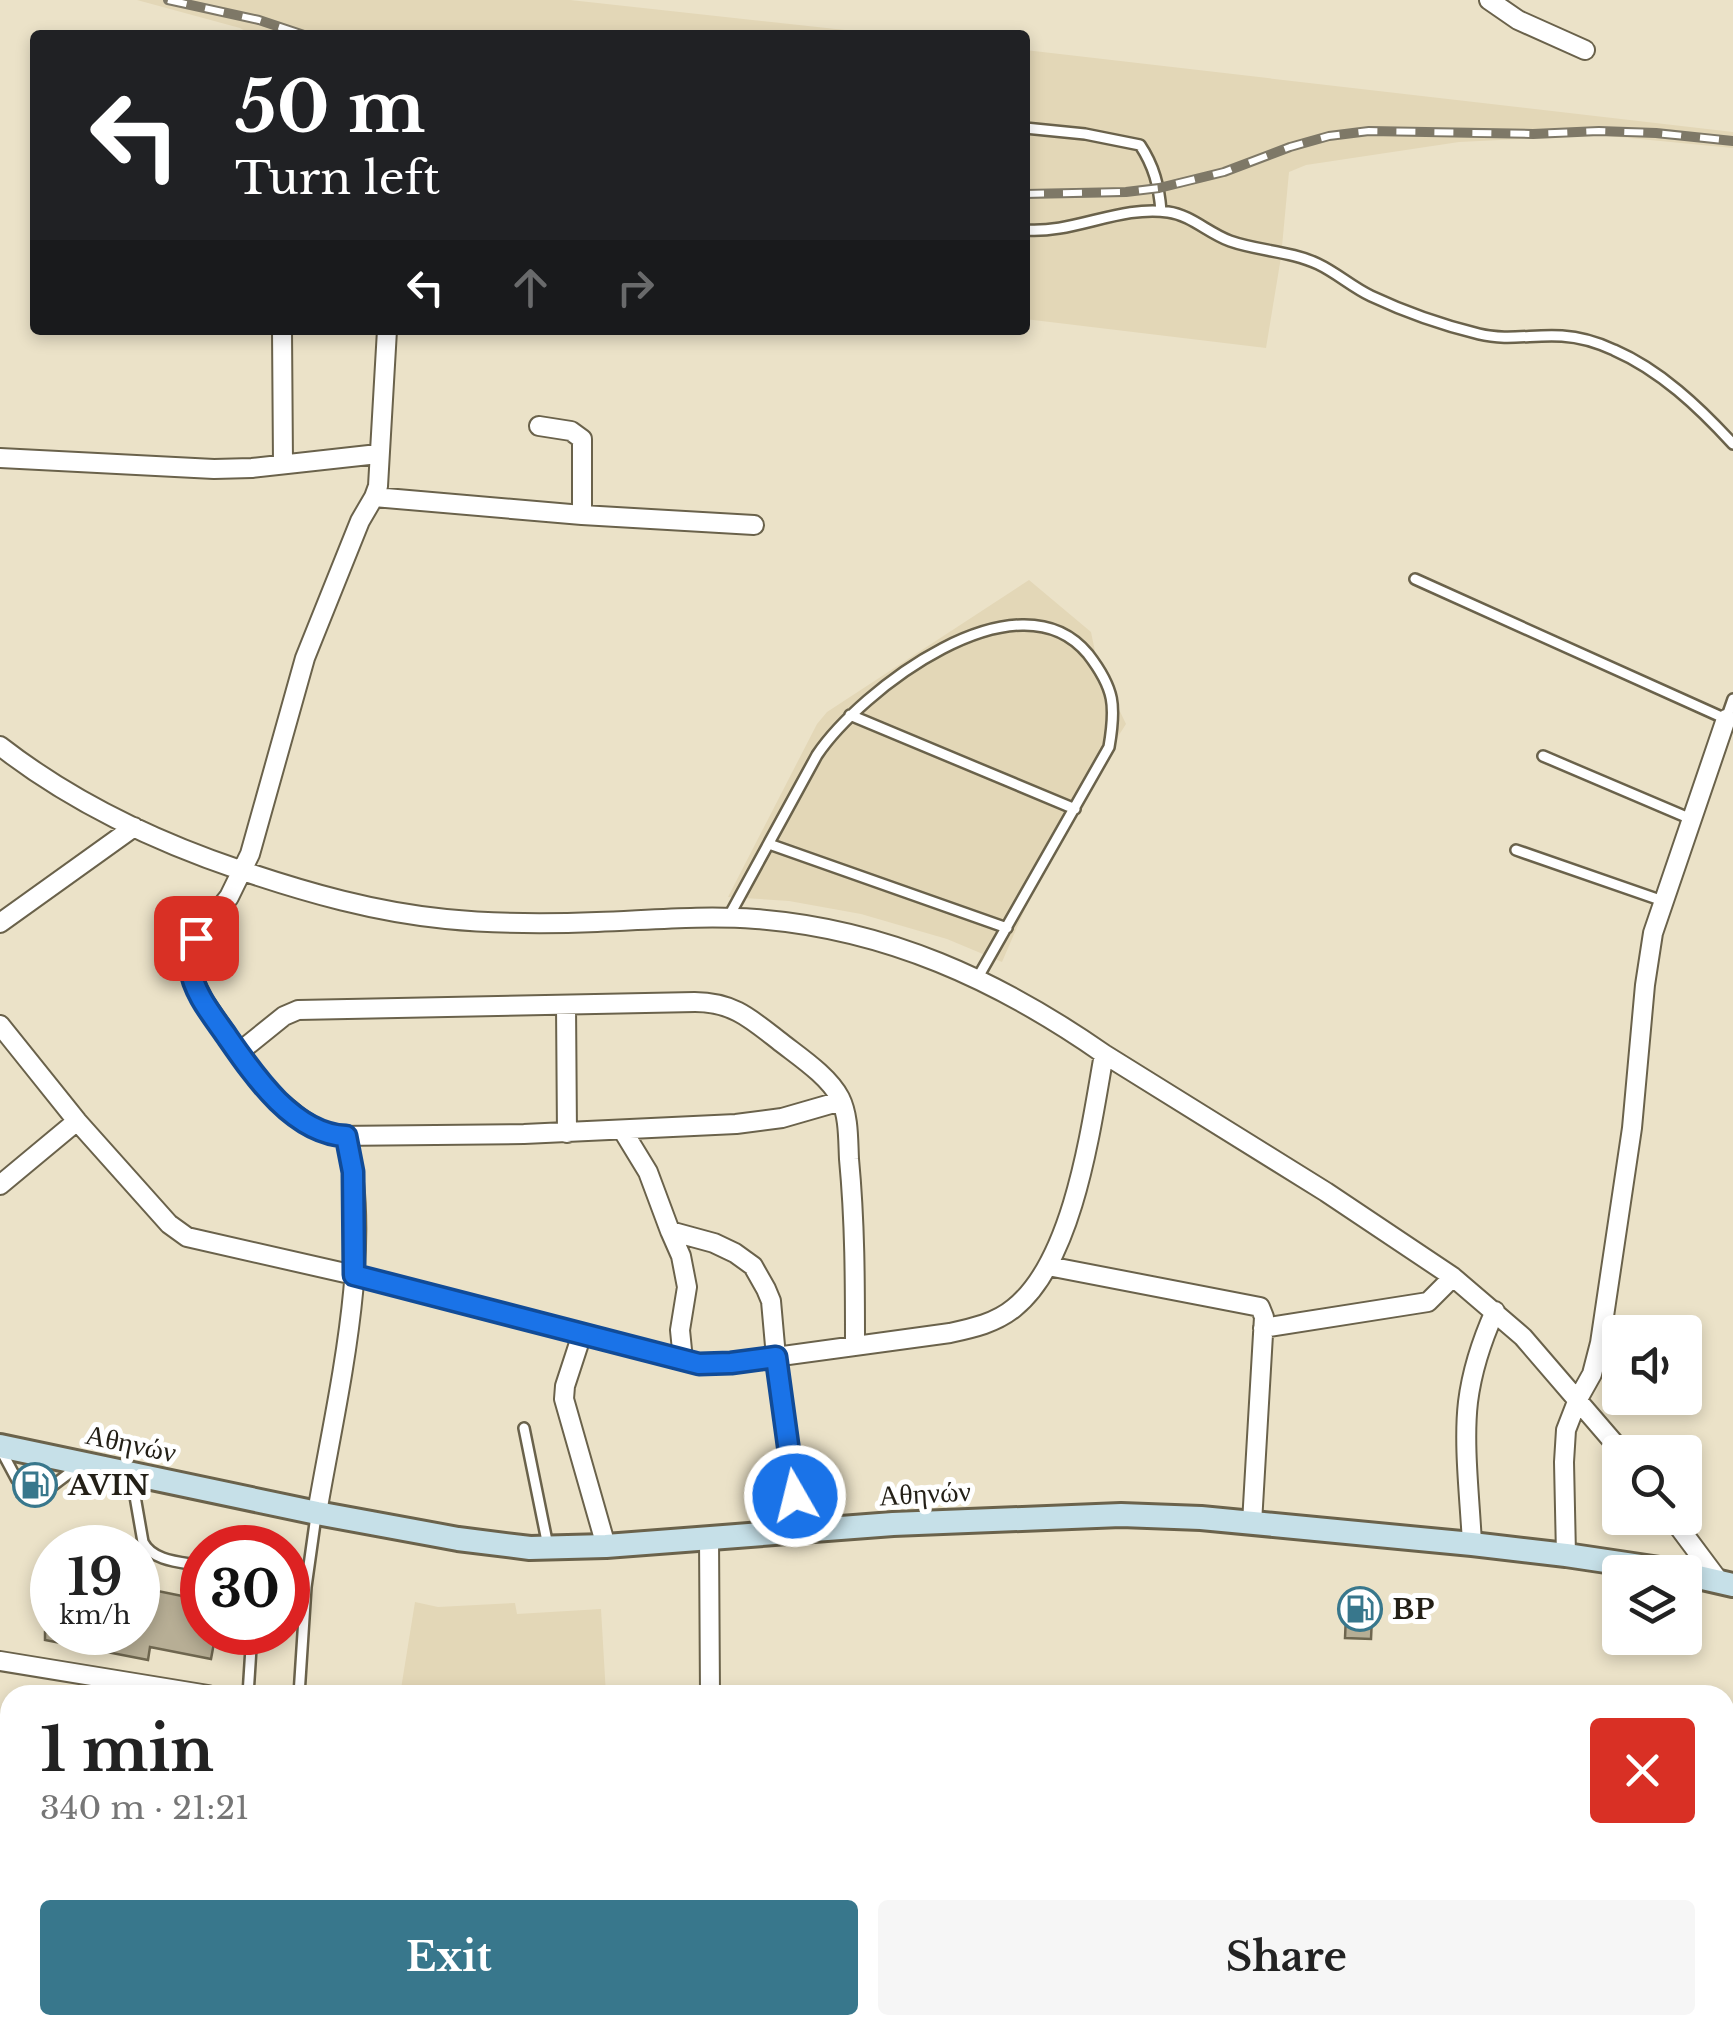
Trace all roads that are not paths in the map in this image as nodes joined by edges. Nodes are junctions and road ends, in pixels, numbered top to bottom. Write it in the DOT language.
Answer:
graph roads {
  1 [pos="1488,0"];
  2 [pos="1585,50"];
  3 [pos="1030,128"];
  4 [pos="1161,211"];
  5 [pos="1030,230"];
  6 [pos="282,335"];
  7 [pos="387,335"];
  8 [pos="540,426"];
  9 [pos="1733,444"];
  10 [pos="378,454"];
  11 [pos="0,458"];
  12 [pos="283,464"];
  13 [pos="374,497"];
  14 [pos="582,516"];
  15 [pos="754,525"];
  16 [pos="1415,579"];
  17 [pos="1733,699"];
  18 [pos="850,715"];
  19 [pos="1726,718"];
  20 [pos="0,746"];
  21 [pos="1544,756"];
  22 [pos="1075,810"];
  23 [pos="1691,819"];
  24 [pos="134,827"];
  25 [pos="770,844"];
  26 [pos="1516,850"];
  27 [pos="243,871"];
  28 [pos="1663,901"];
  29 [pos="728,918"];
  30 [pos="0,922"];
  31 [pos="1007,928"];
  32 [pos="978,978"];
  33 [pos="566,1005"];
  34 [pos="0,1025"];
  35 [pos="238,1053"];
  36 [pos="1104,1054"];
  37 [pos="841,1101"];
  38 [pos="78,1121"];
  39 [pos="623,1131"];
  40 [pos="567,1133"];
  41 [pos="346,1136"];
  42 [pos="0,1185"];
  43 [pos="670,1230"];
  44 [pos="1048,1266"];
  45 [pos="354,1275"];
  46 [pos="1453,1277"];
  47 [pos="1495,1311"];
  48 [pos="1263,1328"];
  49 [pos="582,1334"];
  50 [pos="855,1346"];
  51 [pos="776,1357"];
  52 [pos="682,1360"];
  53 [pos="1578,1400"];
  54 [pos="524,1428"];
  55 [pos="1608,1435"];
  56 [pos="0,1447"];
  57 [pos="132,1473"];
  58 [pos="316,1513"];
  59 [pos="1252,1523"];
  60 [pos="800,1530"];
  61 [pos="1686,1535"];
  62 [pos="710,1537"];
  63 [pos="1472,1544"];
  64 [pos="606,1546"];
  65 [pos="548,1549"];
  66 [pos="1566,1555"];
  67 [pos="310,1557"];
  68 [pos="180,1561"];
  69 [pos="1602,1561"];
  70 [pos="1726,1583"];
  71 [pos="251,1655"];
  72 [pos="302,1655"];
  73 [pos="0,1661"];
  74 [pos="100,1685"];
  75 [pos="249,1685"];
  76 [pos="300,1685"];
  77 [pos="710,1685"];
  1 -- 2 [label="street"];
  3 -- 4 [label="lane"];
  4 -- 5 [label="lane"];
  4 -- 9 [label="lane"];
  6 -- 12 [label="street"];
  7 -- 10 [label="street"];
  8 -- 14 [label="street"];
  10 -- 12 [label="street"];
  10 -- 13 [label="street"];
  11 -- 12 [label="street"];
  13 -- 14 [label="street"];
  13 -- 27 [label="street"];
  14 -- 15 [label="street"];
  16 -- 19 [label="lane"];
  17 -- 19 [label="lane"];
  18 -- 22 [label="lane"];
  18 -- 22 [label="lane"];
  18 -- 25 [label="lane"];
  19 -- 23 [label="street"];
  20 -- 24 [label="street"];
  21 -- 23 [label="lane"];
  22 -- 31 [label="lane"];
  23 -- 28 [label="street"];
  24 -- 27 [label="street"];
  24 -- 30 [label="street"];
  25 -- 29 [label="lane"];
  25 -- 31 [label="lane"];
  26 -- 28 [label="lane"];
  27 -- 29 [label="street"];
  27 -- 35 [label="street"];
  28 -- 53 [label="street"];
  29 -- 32 [label="street"];
  31 -- 32 [label="lane"];
  32 -- 36 [label="street"];
  33 -- 35 [label="street"];
  33 -- 37 [label="street"];
  33 -- 40 [label="street"];
  34 -- 38 [label="street"];
  35 -- 41 [label="street"];
  36 -- 44 [label="street"];
  36 -- 46 [label="street"];
  37 -- 39 [label="street"];
  37 -- 50 [label="street"];
  38 -- 42 [label="street"];
  38 -- 45 [label="street"];
  39 -- 40 [label="street"];
  39 -- 43 [label="street"];
  40 -- 41 [label="street"];
  41 -- 45 [label="street"];
  43 -- 51 [label="street"];
  43 -- 52 [label="street"];
  44 -- 48 [label="street"];
  44 -- 50 [label="street"];
  45 -- 49 [label="street"];
  45 -- 58 [label="street"];
  46 -- 47 [label="street"];
  46 -- 48 [label="street"];
  47 -- 53 [label="street"];
  47 -- 63 [label="street"];
  48 -- 59 [label="street"];
  49 -- 52 [label="street"];
  49 -- 64 [label="street"];
  50 -- 51 [label="street"];
  51 -- 52 [label="street"];
  51 -- 60 [label="street"];
  53 -- 55 [label="street"];
  53 -- 66 [label="street"];
  54 -- 65 [label="lane"];
  56 -- 57 [label="main road, Αθηνών"];
  57 -- 58 [label="main road, Αθηνών"];
  57 -- 68 [label="lane"];
  58 -- 65 [label="main road, Αθηνών"];
  58 -- 67 [label="lane"];
  59 -- 60 [label="main road, Αθηνών"];
  59 -- 63 [label="main road, Αθηνών"];
  60 -- 62 [label="main road, Αθηνών"];
  61 -- 70 [label="street"];
  62 -- 64 [label="main road, Αθηνών"];
  62 -- 77 [label="street"];
  63 -- 66 [label="main road, Αθηνών"];
  64 -- 65 [label="main road, Αθηνών"];
  66 -- 69 [label="main road, Αθηνών"];
  71 -- 75 [label="lane"];
  72 -- 76 [label="lane"];
  73 -- 74 [label="street"];
}
